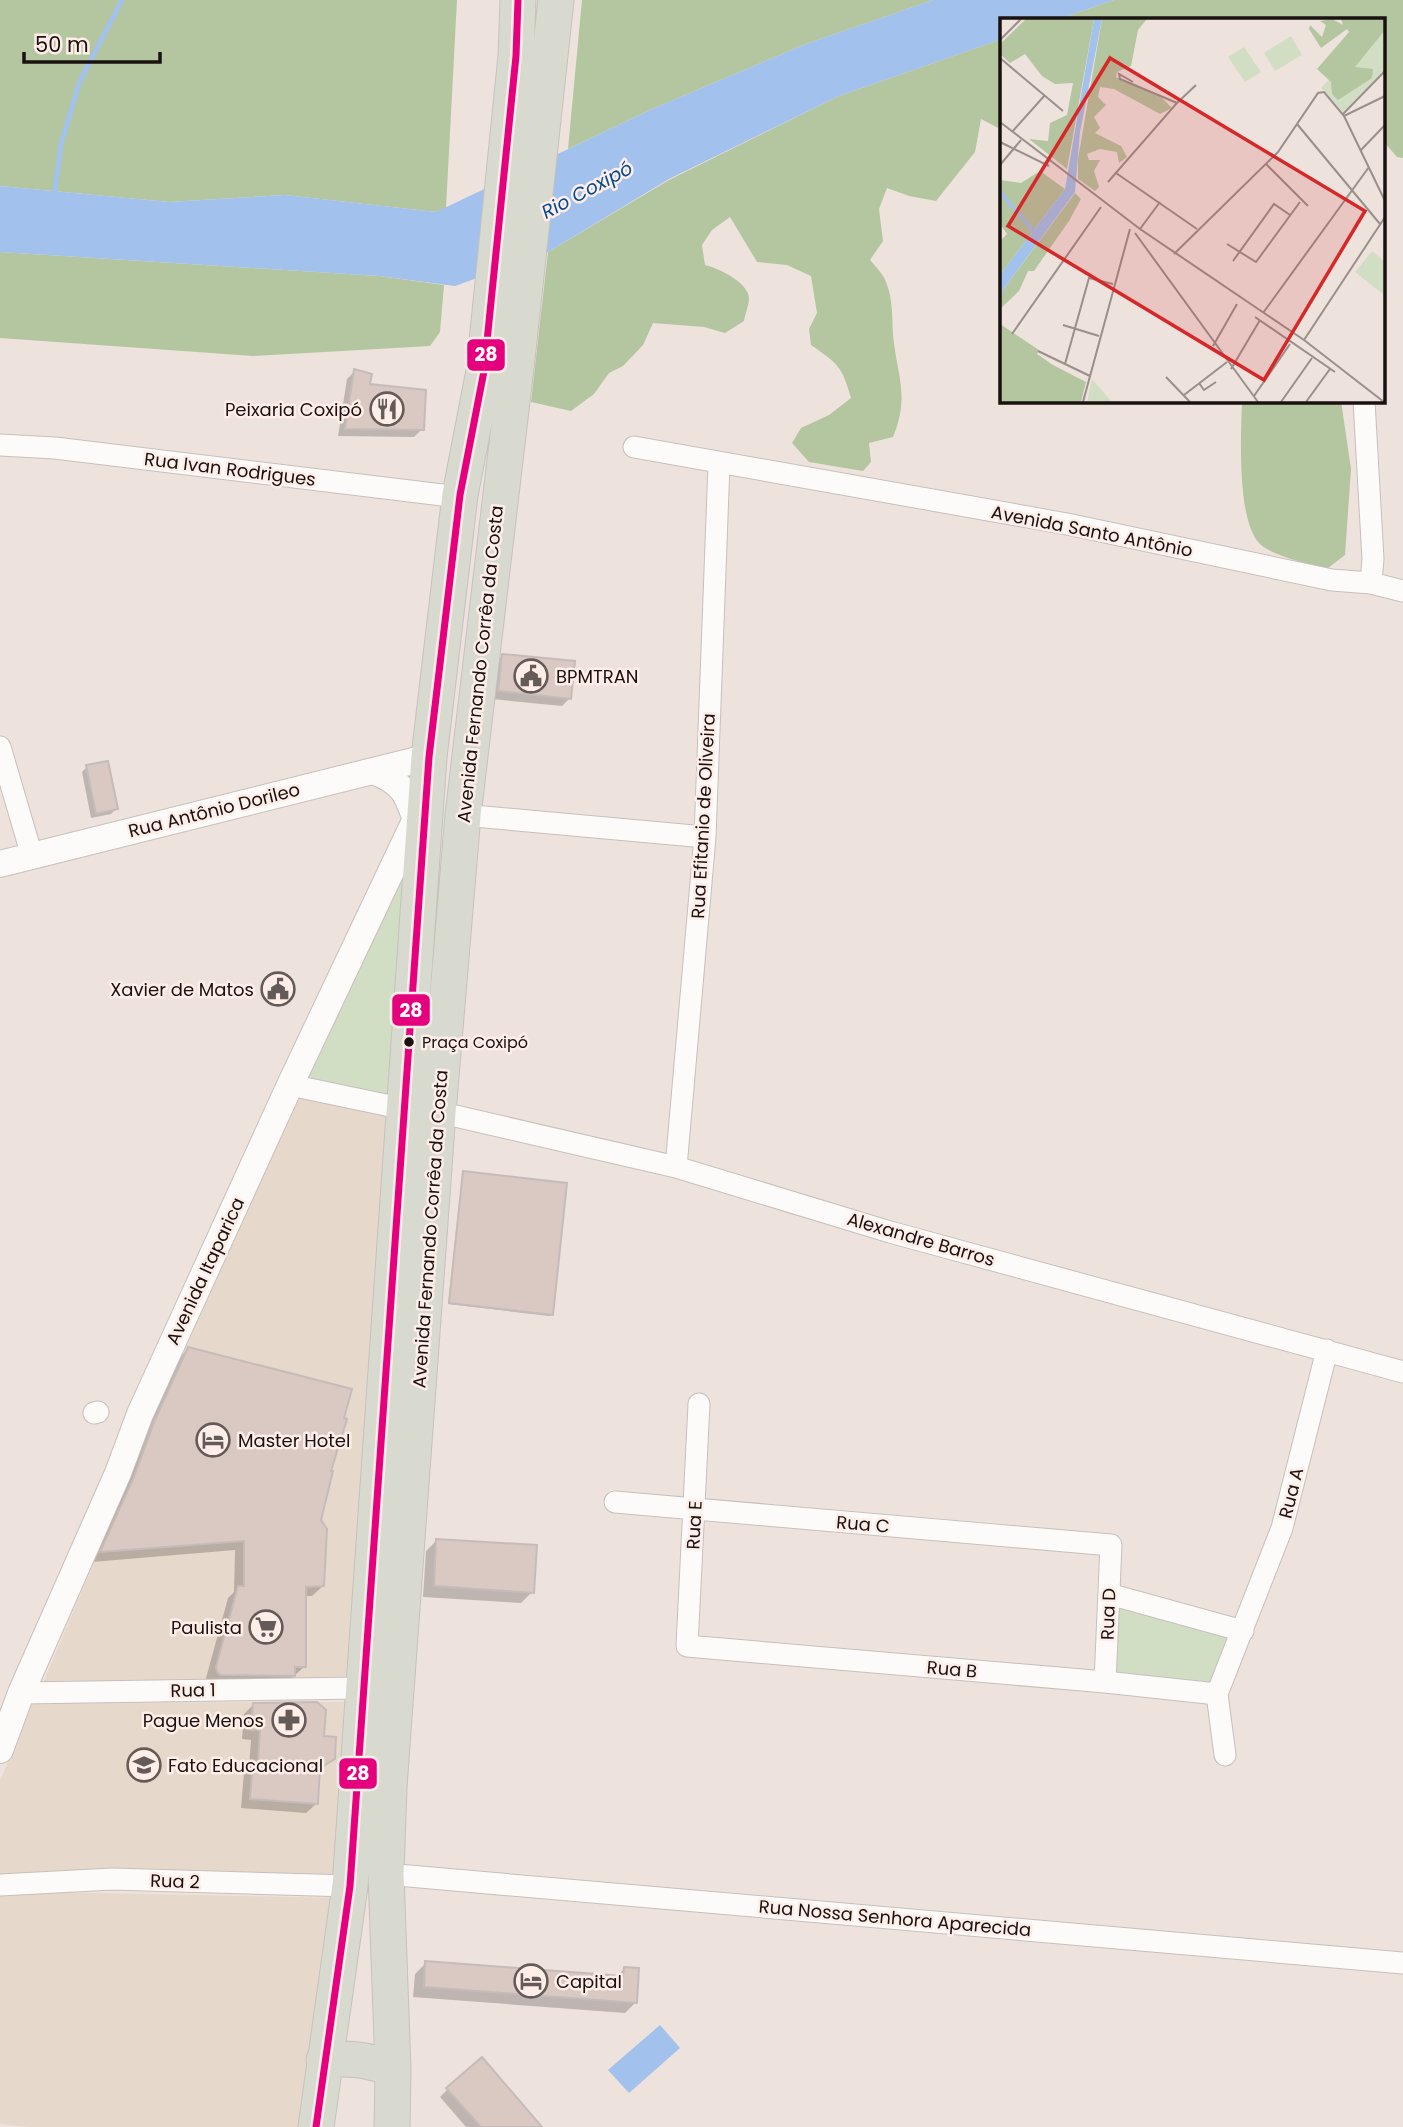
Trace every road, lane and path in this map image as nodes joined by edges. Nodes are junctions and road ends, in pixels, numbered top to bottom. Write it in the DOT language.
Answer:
graph roads {
  1 [pos="518,0"];
  2 [pos="556,0"];
  3 [pos="1364,402"];
  4 [pos="0,445"];
  5 [pos="634,447"];
  6 [pos="719,464"];
  7 [pos="459,497"];
  8 [pos="1371,583"];
  9 [pos="1403,591"];
  10 [pos="0,747"];
  11 [pos="429,757"];
  12 [pos="373,771"];
  13 [pos="463,815"];
  14 [pos="422,819"];
  15 [pos="705,837"];
  16 [pos="33,856"];
  17 [pos="0,864"];
  18 [pos="290,1085"];
  19 [pos="422,1111"];
  20 [pos="676,1167"];
  21 [pos="1328,1350"];
  22 [pos="1403,1372"];
  23 [pos="699,1404"];
  24 [pos="615,1502"];
  25 [pos="695,1509"];
  26 [pos="1111,1545"];
  27 [pos="1108,1594"];
  28 [pos="1243,1631"];
  29 [pos="687,1646"];
  30 [pos="1105,1682"];
  31 [pos="364,1688"];
  32 [pos="21,1693"];
  33 [pos="1217,1694"];
  34 [pos="0,1750"];
  35 [pos="1225,1755"];
  36 [pos="386,1874"];
  37 [pos="0,1885"];
  38 [pos="350,1886"];
  39 [pos="1403,1963"];
  40 [pos="324,2060"];
  41 [pos="393,2068"];
  42 [pos="316,2127"];
  43 [pos="392,2127"];
  1 -- 7 [label="highway, Avenida Fernando Corrêa da Costa"];
  2 -- 13 [label="highway, Avenida Fernando Corrêa da Costa"];
  3 -- 8 [label="street"];
  4 -- 7 [label="street, Rua Ivan Rodrigues"];
  5 -- 6 [label="street, Avenida Santo Antônio"];
  6 -- 8 [label="street, Avenida Santo Antônio"];
  6 -- 15 [label="street, Rua Efitanio de Oliveira"];
  7 -- 11 [label="highway, Avenida Fernando Corrêa da Costa"];
  8 -- 9 [label="street, Avenida Santo Antônio"];
  10 -- 16 [label="street"];
  11 -- 12 [label="street, Rua Antônio Dorileo"];
  11 -- 14 [label="highway, Avenida Fernando Corrêa da Costa"];
  12 -- 14 [label="street"];
  12 -- 16 [label="street, Rua Antônio Dorileo"];
  13 -- 15 [label="street"];
  13 -- 19 [label="highway, Avenida Fernando Corrêa da Costa"];
  14 -- 18 [label="street, Avenida Itaparica"];
  14 -- 19 [label="highway, Avenida Fernando Corrêa da Costa"];
  15 -- 20 [label="street, Rua Efitanio de Oliveira"];
  16 -- 17 [label="street, Rua Antônio Dorileo"];
  18 -- 19 [label="street, Alexandre Barros"];
  18 -- 32 [label="street, Avenida Itaparica"];
  19 -- 20 [label="street, Alexandre Barros"];
  19 -- 31 [label="highway, Avenida Fernando Corrêa da Costa"];
  19 -- 36 [label="highway, Avenida Fernando Corrêa da Costa"];
  20 -- 21 [label="street, Alexandre Barros"];
  21 -- 22 [label="street, Alexandre Barros"];
  21 -- 28 [label="street, Rua A"];
  23 -- 25 [label="street, Rua E"];
  24 -- 25 [label="street, Rua C"];
  25 -- 26 [label="street, Rua C"];
  25 -- 29 [label="street, Rua E"];
  26 -- 27 [label="street, Rua D"];
  27 -- 28 [label="street"];
  27 -- 30 [label="street, Rua D"];
  28 -- 33 [label="street, Rua A"];
  29 -- 30 [label="street, Rua B"];
  30 -- 33 [label="street, Rua B"];
  31 -- 32 [label="street, Rua 1"];
  31 -- 38 [label="highway, Avenida Fernando Corrêa da Costa"];
  32 -- 34 [label="street, Avenida Itaparica"];
  33 -- 35 [label="street, Rua A"];
  36 -- 39 [label="street, Rua Nossa Senhora Aparecida"];
  36 -- 41 [label="highway, Avenida Fernando Corrêa da Costa"];
  37 -- 38 [label="street, Rua 2"];
  38 -- 40 [label="highway, Avenida Fernando Corrêa da Costa"];
  40 -- 41 [label="highway"];
  40 -- 42 [label="highway, Avenida Fernando Corrêa da Costa"];
  41 -- 43 [label="highway, Avenida Fernando Corrêa da Costa"];
}
